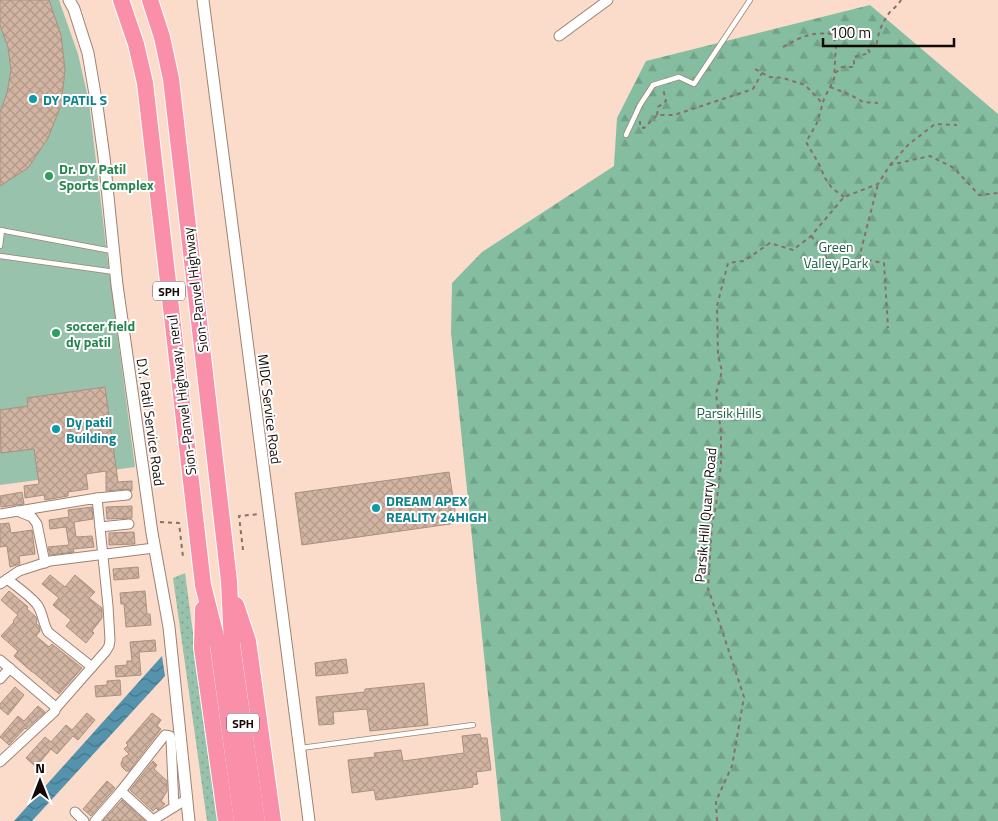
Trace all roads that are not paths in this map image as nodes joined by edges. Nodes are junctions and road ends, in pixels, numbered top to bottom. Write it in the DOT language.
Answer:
graph roads {
  1 [pos="69,0"];
  2 [pos="121,0"];
  3 [pos="150,0"];
  4 [pos="203,0"];
  5 [pos="608,0"];
  6 [pos="750,0"];
  7 [pos="559,36"];
  8 [pos="626,135"];
  9 [pos="1,230"];
  10 [pos="0,246"];
  11 [pos="113,252"];
  12 [pos="0,256"];
  13 [pos="115,272"];
  14 [pos="127,495"];
  15 [pos="97,498"];
  16 [pos="17,511"];
  17 [pos="0,514"];
  18 [pos="129,524"];
  19 [pos="100,527"];
  20 [pos="154,548"];
  21 [pos="103,554"];
  22 [pos="45,563"];
  23 [pos="4,582"];
  24 [pos="229,582"];
  25 [pos="203,584"];
  26 [pos="0,660"];
  27 [pos="92,667"];
  28 [pos="10,668"];
  29 [pos="0,679"];
  30 [pos="55,709"];
  31 [pos="473,725"];
  32 [pos="300,748"];
  33 [pos="0,762"];
  34 [pos="121,791"];
  35 [pos="186,799"];
  36 [pos="247,802"];
  37 [pos="174,807"];
  38 [pos="75,812"];
  39 [pos="152,820"];
  40 [pos="84,821"];
  41 [pos="95,821"];
  42 [pos="189,821"];
  43 [pos="226,821"];
  44 [pos="242,821"];
  45 [pos="257,821"];
  46 [pos="273,821"];
  47 [pos="309,821"];
  1 -- 11 [label="street, D.Y. Patil Service Road"];
  2 -- 25 [label="highway, Sion-Panvel Highway, nerul / SPH"];
  3 -- 24 [label="highway, Sion-Panvel Highway / SPH"];
  4 -- 32 [label="street, MIDC Service Road"];
  5 -- 7 [label="street"];
  6 -- 8 [label="lane"];
  9 -- 10 [label="lane"];
  9 -- 11 [label="lane"];
  11 -- 13 [label="street, D.Y. Patil Service Road"];
  12 -- 13 [label="lane"];
  13 -- 20 [label="street, D.Y. Patil Service Road"];
  14 -- 15 [label="street"];
  15 -- 16 [label="street"];
  15 -- 19 [label="street"];
  16 -- 17 [label="street"];
  16 -- 22 [label="street"];
  18 -- 19 [label="street"];
  19 -- 21 [label="street"];
  20 -- 21 [label="street"];
  20 -- 35 [label="street, D.Y. Patil Service Road"];
  21 -- 22 [label="street"];
  21 -- 27 [label="street"];
  22 -- 23 [label="street"];
  23 -- 27 [label="street"];
  24 -- 36 [label="highway, SPH"];
  24 -- 46 [label="highway"];
  25 -- 36 [label="highway, SPH"];
  25 -- 43 [label="highway"];
  26 -- 28 [label="street"];
  27 -- 30 [label="street"];
  28 -- 29 [label="street"];
  28 -- 30 [label="street"];
  30 -- 33 [label="street"];
  31 -- 32 [label="lane"];
  32 -- 47 [label="street, MIDC Service Road"];
  34 -- 37 [label="street"];
  34 -- 39 [label="street"];
  34 -- 41 [label="street"];
  35 -- 37 [label="street"];
  35 -- 42 [label="street, D.Y. Patil Service Road"];
  36 -- 44 [label="highway, SPH"];
  36 -- 45 [label="highway, SPH"];
  37 -- 39 [label="street"];
  38 -- 40 [label="street"];
}
